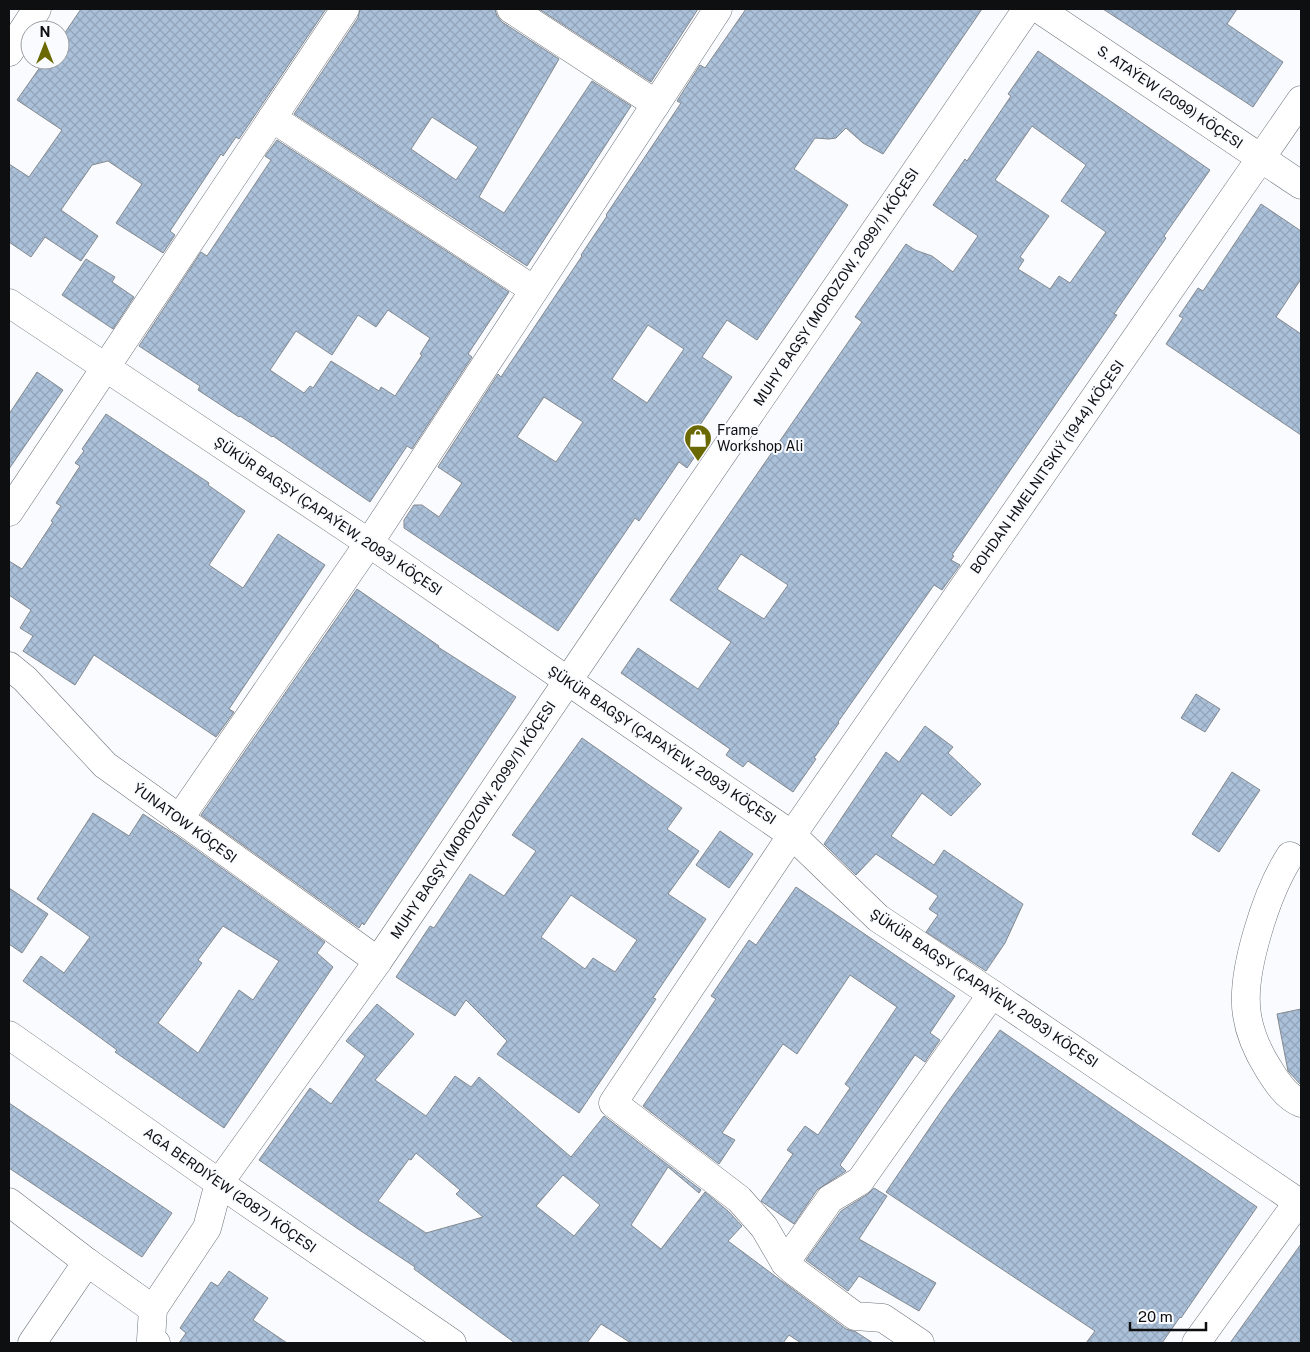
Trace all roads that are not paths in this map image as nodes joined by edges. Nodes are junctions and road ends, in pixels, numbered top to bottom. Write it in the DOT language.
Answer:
graph roads {
  1 [pos="37,9"];
  2 [pos="345,9"];
  3 [pos="511,9"];
  4 [pos="718,9"];
  5 [pos="1027,9"];
  6 [pos="1040,9"];
  7 [pos="9,52"];
  8 [pos="1301,100"];
  9 [pos="656,104"];
  10 [pos="272,118"];
  11 [pos="1260,158"];
  12 [pos="1301,185"];
  13 [pos="534,290"];
  14 [pos="9,303"];
  15 [pos="104,367"];
  16 [pos="9,512"];
  17 [pos="369,543"];
  18 [pos="9,666"];
  19 [pos="568,681"];
  20 [pos="180,818"];
  21 [pos="792,835"];
  22 [pos="1290,856"];
  23 [pos="378,961"];
  24 [pos="992,994"];
  25 [pos="9,1035"];
  26 [pos="1301,1103"];
  27 [pos="219,1183"];
  28 [pos="9,1202"];
  29 [pos="1300,1203"];
  30 [pos="87,1262"];
  31 [pos="785,1263"];
  32 [pos="153,1309"];
  33 [pos="32,1343"];
  34 [pos="156,1343"];
  35 [pos="452,1343"];
  36 [pos="920,1343"];
  37 [pos="1196,1343"];
  1 -- 7 [label="street"];
  2 -- 10 [label="street"];
  3 -- 9 [label="street"];
  4 -- 9 [label="street"];
  5 -- 19 [label="street, MUHY BAGŞY (MOROZOW, 2099/1) KÖÇESI"];
  6 -- 11 [label="street, S. ATAÝEW (2099) KÖÇESI"];
  8 -- 11 [label="street, BOHDAN HMELNITSKIÝ (1944) KÖÇESI"];
  9 -- 13 [label="street"];
  10 -- 13 [label="street"];
  10 -- 15 [label="street"];
  11 -- 12 [label="street, S. ATAÝEW (2099) KÖÇESI"];
  11 -- 21 [label="street, BOHDAN HMELNITSKIÝ (1944) KÖÇESI"];
  13 -- 17 [label="street"];
  14 -- 15 [label="street, ŞÜKÜR BAGŞY (ÇAPAÝEW, 2093) KÖÇESI"];
  15 -- 16 [label="street"];
  15 -- 17 [label="street, ŞÜKÜR BAGŞY (ÇAPAÝEW, 2093) KÖÇESI"];
  17 -- 19 [label="street, ŞÜKÜR BAGŞY (ÇAPAÝEW, 2093) KÖÇESI"];
  17 -- 20 [label="street"];
  18 -- 20 [label="street, ÝUNATOW KÖÇESI"];
  19 -- 21 [label="street, ŞÜKÜR BAGŞY (ÇAPAÝEW, 2093) KÖÇESI"];
  19 -- 23 [label="street, MUHY BAGŞY (MOROZOW, 2099/1) KÖÇESI"];
  20 -- 23 [label="street, ÝUNATOW KÖÇESI"];
  21 -- 24 [label="street, ŞÜKÜR BAGŞY (ÇAPAÝEW, 2093) KÖÇESI"];
  21 -- 31 [label="street, BOHDAN HMELNITSKIÝ (1944) KÖÇESI"];
  22 -- 26 [label="street"];
  23 -- 27 [label="street, MUHY BAGŞY (MOROZOW, 2099/1) KÖÇESI"];
  24 -- 29 [label="street, ŞÜKÜR BAGŞY (ÇAPAÝEW, 2093) KÖÇESI"];
  24 -- 31 [label="street"];
  25 -- 27 [label="street, AGA BERDIÝEW (2087) KÖÇESI"];
  27 -- 32 [label="street"];
  27 -- 35 [label="street, AGA BERDIÝEW (2087) KÖÇESI"];
  28 -- 30 [label="street"];
  29 -- 37 [label="street"];
  30 -- 32 [label="street"];
  30 -- 33 [label="street"];
  31 -- 36 [label="street"];
  32 -- 34 [label="street"];
}
